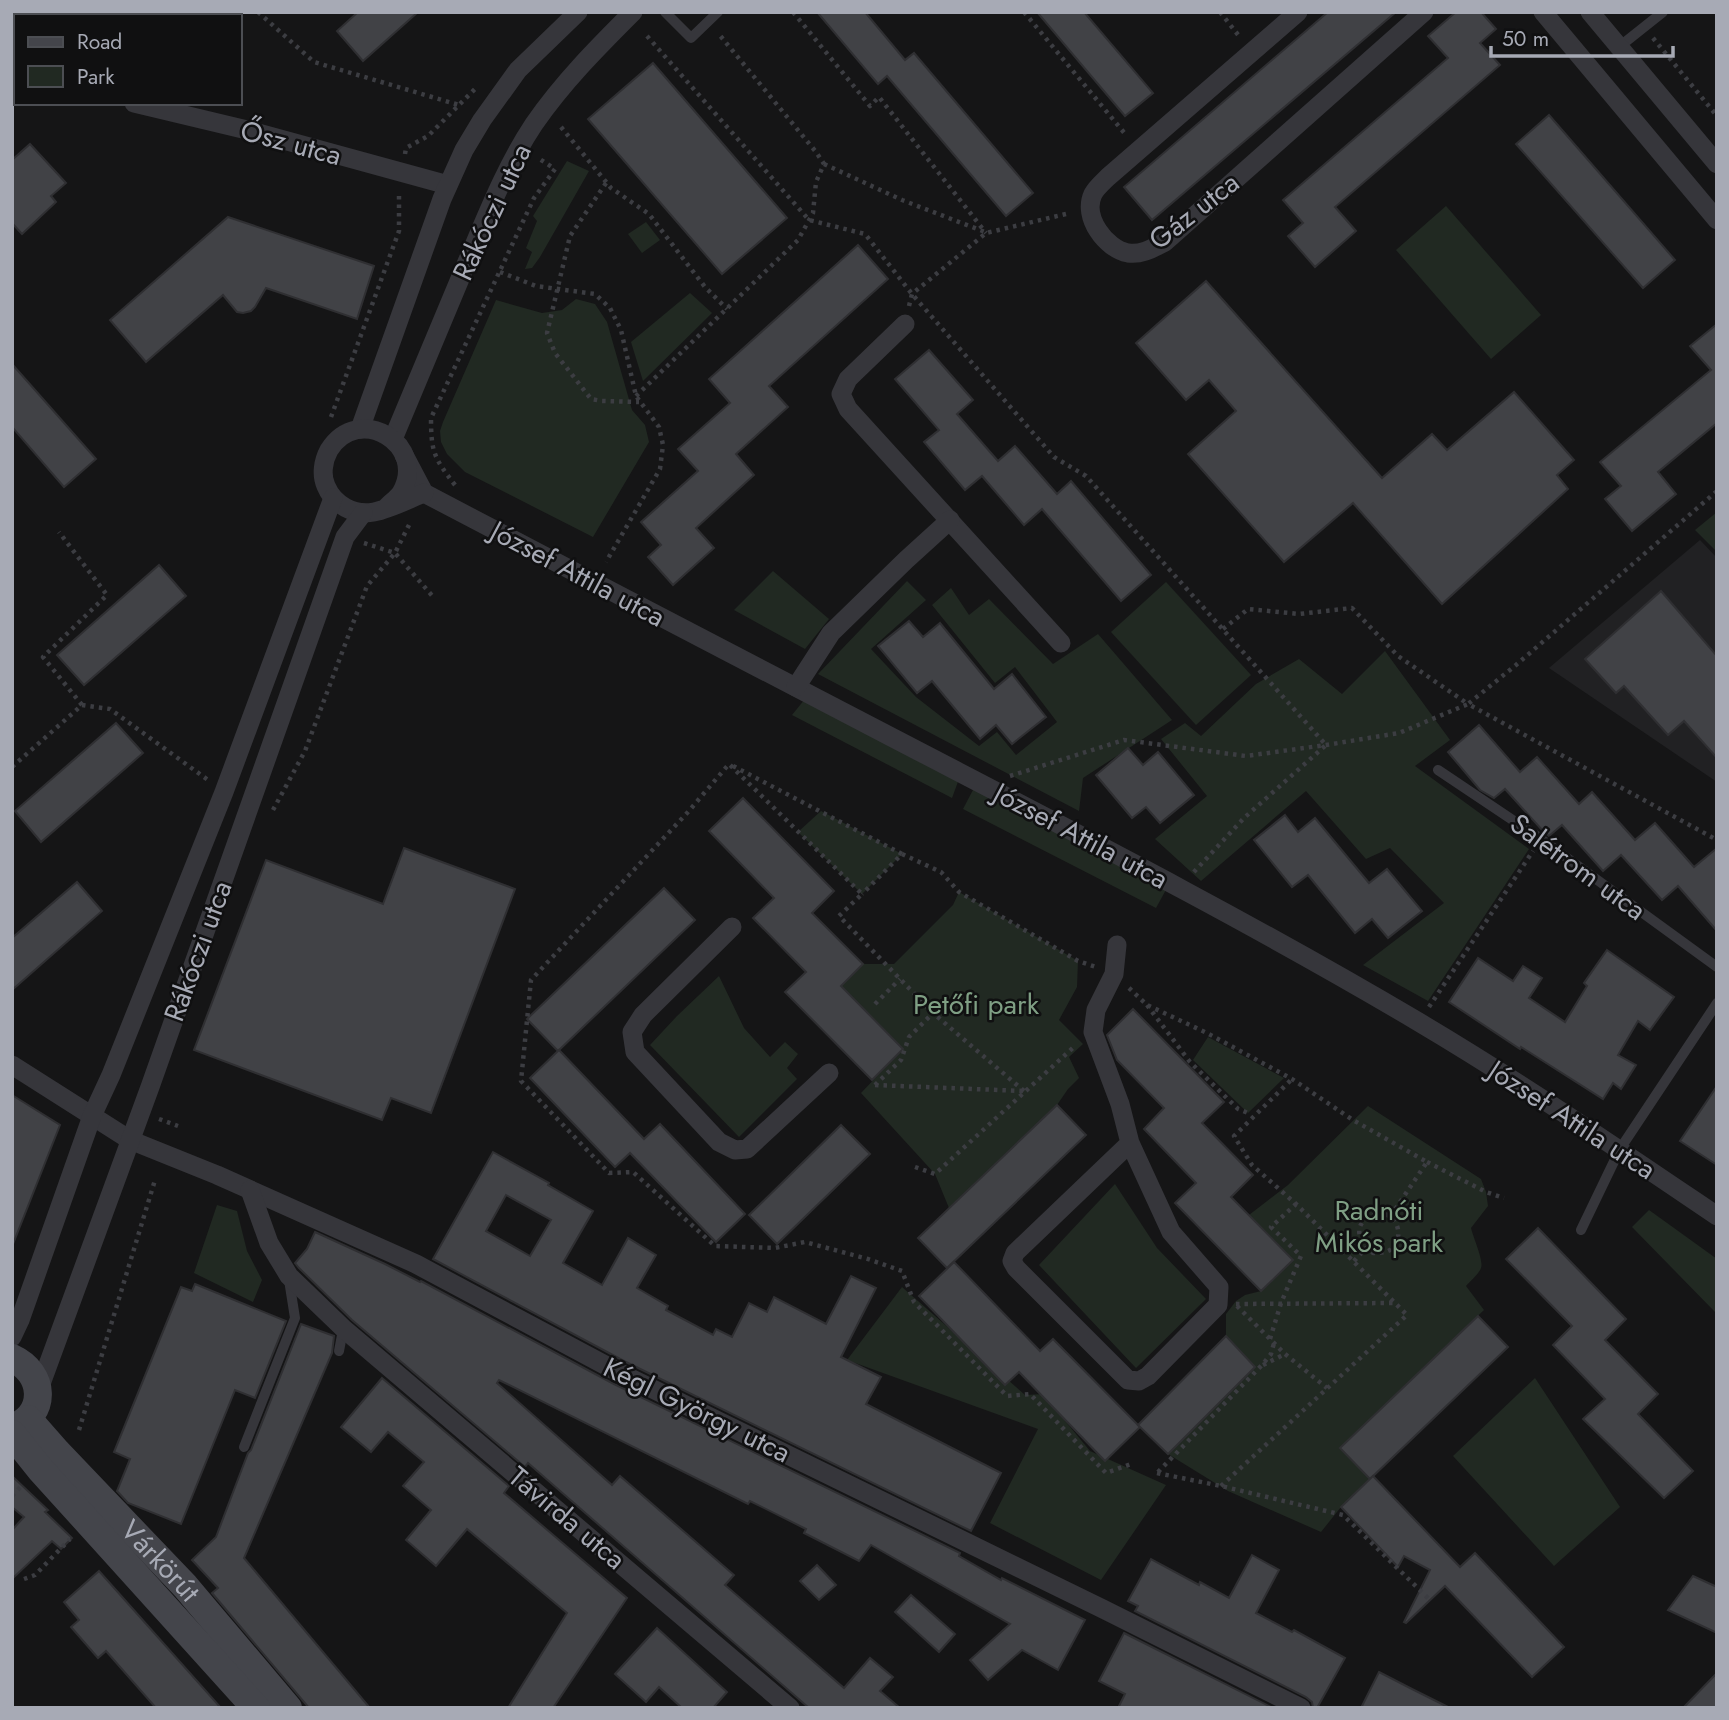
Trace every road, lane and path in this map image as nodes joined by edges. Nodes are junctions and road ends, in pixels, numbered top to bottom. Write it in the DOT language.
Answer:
graph roads {
  1 [pos="258,12"];
  2 [pos="578,12"];
  3 [pos="633,12"];
  4 [pos="665,12"];
  5 [pos="718,12"];
  6 [pos="793,12"];
  7 [pos="1024,12"];
  8 [pos="1220,12"];
  9 [pos="1298,12"];
  10 [pos="1424,12"];
  11 [pos="1543,12"];
  12 [pos="1590,12"];
  13 [pos="1663,12"];
  14 [pos="708,22"];
  15 [pos="1645,27"];
  16 [pos="647,36"];
  17 [pos="1619,47"];
  18 [pos="1253,51"];
  19 [pos="142,105"];
  20 [pos="460,105"];
  21 [pos="1717,116"];
  22 [pos="561,127"];
  23 [pos="1139,150"];
  24 [pos="824,164"];
  25 [pos="1717,164"];
  26 [pos="555,169"];
  27 [pos="606,183"];
  28 [pos="448,185"];
  29 [pos="1091,209"];
  30 [pos="809,220"];
  31 [pos="1717,220"];
  32 [pos="986,233"];
  33 [pos="500,272"];
  34 [pos="557,288"];
  35 [pos="912,294"];
  36 [pos="727,309"];
  37 [pos="905,324"];
  38 [pos="636,396"];
  39 [pos="640,402"];
  40 [pos="360,429"];
  41 [pos="399,447"];
  42 [pos="455,485"];
  43 [pos="1717,491"];
  44 [pos="424,493"];
  45 [pos="333,498"];
  46 [pos="386,508"];
  47 [pos="363,513"];
  48 [pos="950,520"];
  49 [pos="59,532"];
  50 [pos="595,556"];
  51 [pos="606,562"];
  52 [pos="617,568"];
  53 [pos="435,599"];
  54 [pos="1223,629"];
  55 [pos="1061,643"];
  56 [pos="796,687"];
  57 [pos="1468,704"];
  58 [pos="82,705"];
  59 [pos="1326,745"];
  60 [pos="729,764"];
  61 [pos="12,767"];
  62 [pos="1438,770"];
  63 [pos="1004,778"];
  64 [pos="224,792"];
  65 [pos="270,816"];
  66 [pos="1541,839"];
  67 [pos="1717,840"];
  68 [pos="902,854"];
  69 [pos="1181,889"];
  70 [pos="862,894"];
  71 [pos="732,927"];
  72 [pos="1117,945"];
  73 [pos="1717,967"];
  74 [pos="1114,974"];
  75 [pos="900,979"];
  76 [pos="1717,1003"];
  77 [pos="875,1004"];
  78 [pos="1147,1004"];
  79 [pos="1429,1008"];
  80 [pos="933,1013"];
  81 [pos="1080,1041"];
  82 [pos="12,1065"];
  83 [pos="829,1073"];
  84 [pos="1292,1079"];
  85 [pos="1024,1091"];
  86 [pos="161,1108"];
  87 [pos="1248,1113"];
  88 [pos="92,1116"];
  89 [pos="178,1126"];
  90 [pos="130,1140"];
  91 [pos="1130,1143"];
  92 [pos="1620,1149"];
  93 [pos="1427,1162"];
  94 [pos="915,1167"];
  95 [pos="155,1180"];
  96 [pos="250,1190"];
  97 [pos="1504,1198"];
  98 [pos="1296,1204"];
  99 [pos="1717,1216"];
  100 [pos="1390,1217"];
  101 [pos="1581,1230"];
  102 [pos="1366,1248"];
  103 [pos="1354,1261"];
  104 [pos="289,1276"];
  105 [pos="1281,1303"];
  106 [pos="1396,1303"];
  107 [pos="1226,1305"];
  108 [pos="344,1329"];
  109 [pos="12,1337"];
  110 [pos="1272,1341"];
  111 [pos="339,1351"];
  112 [pos="1285,1354"];
  113 [pos="12,1358"];
  114 [pos="1262,1365"];
  115 [pos="1327,1388"];
  116 [pos="38,1392"];
  117 [pos="18,1427"];
  118 [pos="79,1430"];
  119 [pos="244,1447"];
  120 [pos="1131,1464"];
  121 [pos="1221,1486"];
  122 [pos="76,1533"];
  123 [pos="24,1579"];
  124 [pos="1430,1600"];
  125 [pos="256,1708"];
  126 [pos="288,1708"];
  127 [pos="790,1708"];
  128 [pos="1301,1708"];
  1 -- 20 [label="path"];
  2 -- 28 [label="street, Rákóczi utca"];
  3 -- 41 [label="street, Rákóczi utca"];
  4 -- 14 [label="lane"];
  5 -- 14 [label="lane"];
  6 -- 32 [label="path"];
  7 -- 23 [label="path"];
  8 -- 18 [label="path"];
  9 -- 18 [label="street"];
  10 -- 29 [label="street, Gáz utca"];
  11 -- 31 [label="street"];
  12 -- 17 [label="street"];
  13 -- 15 [label="lane"];
  14 -- 24 [label="path"];
  15 -- 17 [label="lane"];
  15 -- 21 [label="path"];
  16 -- 30 [label="path"];
  17 -- 25 [label="street"];
  18 -- 23 [label="street"];
  19 -- 28 [label="street, Ősz utca"];
  22 -- 27 [label="path"];
  23 -- 29 [label="street"];
  24 -- 30 [label="path"];
  24 -- 32 [label="path"];
  26 -- 33 [label="path"];
  27 -- 34 [label="path"];
  27 -- 36 [label="path"];
  28 -- 40 [label="street, Rákóczi utca"];
  29 -- 32 [label="path"];
  30 -- 35 [label="path"];
  30 -- 36 [label="path"];
  32 -- 35 [label="path"];
  33 -- 34 [label="path"];
  33 -- 42 [label="path"];
  34 -- 38 [label="path"];
  34 -- 39 [label="path"];
  35 -- 37 [label="path"];
  35 -- 54 [label="path"];
  36 -- 38 [label="path"];
  37 -- 48 [label="street"];
  38 -- 39 [label="path"];
  39 -- 51 [label="path"];
  40 -- 41 [label="street"];
  40 -- 45 [label="street"];
  41 -- 44 [label="street"];
  41 -- 46 [label="street, Rákóczi utca"];
  43 -- 57 [label="path"];
  44 -- 46 [label="street"];
  44 -- 56 [label="street, József Attila utca"];
  45 -- 47 [label="street"];
  45 -- 64 [label="street, Rákóczi utca"];
  46 -- 47 [label="street"];
  47 -- 90 [label="street, Rákóczi utca"];
  48 -- 55 [label="street"];
  48 -- 56 [label="street"];
  49 -- 58 [label="path"];
  50 -- 51 [label="path"];
  51 -- 52 [label="path"];
  53 -- 65 [label="path"];
  54 -- 57 [label="path"];
  54 -- 59 [label="path"];
  56 -- 69 [label="street, József Attila utca"];
  57 -- 59 [label="path"];
  57 -- 67 [label="path"];
  58 -- 61 [label="path"];
  58 -- 64 [label="path"];
  59 -- 63 [label="path"];
  59 -- 69 [label="path"];
  60 -- 68 [label="path"];
  60 -- 70 [label="path"];
  60 -- 120 [label="path"];
  62 -- 66 [label="lane, Salétrom utca"];
  64 -- 88 [label="street, Rákóczi utca"];
  66 -- 73 [label="lane, Salétrom utca"];
  66 -- 79 [label="path"];
  68 -- 70 [label="path"];
  68 -- 74 [label="path"];
  69 -- 92 [label="street, József Attila utca"];
  70 -- 75 [label="path"];
  71 -- 83 [label="street"];
  72 -- 74 [label="street"];
  74 -- 78 [label="path"];
  74 -- 91 [label="street"];
  75 -- 77 [label="path"];
  75 -- 80 [label="path"];
  76 -- 92 [label="lane"];
  78 -- 84 [label="path"];
  78 -- 87 [label="path"];
  80 -- 85 [label="path"];
  80 -- 85 [label="path"];
  81 -- 85 [label="path"];
  82 -- 88 [label="street, Kégl György utca"];
  84 -- 93 [label="path"];
  84 -- 98 [label="path"];
  85 -- 94 [label="path"];
  86 -- 89 [label="path"];
  88 -- 90 [label="street, Kégl György utca"];
  88 -- 109 [label="street, Rákóczi utca"];
  90 -- 96 [label="street, Kégl György utca"];
  90 -- 116 [label="street, Rákóczi utca"];
  91 -- 107 [label="street"];
  91 -- 107 [label="street"];
  92 -- 99 [label="street, József Attila utca"];
  92 -- 101 [label="lane"];
  93 -- 97 [label="path"];
  93 -- 100 [label="path"];
  95 -- 118 [label="path"];
  96 -- 104 [label="street, Távirda utca"];
  96 -- 128 [label="street, Kégl György utca"];
  98 -- 103 [label="path"];
  98 -- 105 [label="path"];
  100 -- 102 [label="path"];
  100 -- 102 [label="path"];
  102 -- 103 [label="path"];
  103 -- 106 [label="path"];
  104 -- 108 [label="street, Távirda utca"];
  104 -- 119 [label="lane"];
  105 -- 106 [label="path"];
  105 -- 107 [label="path"];
  105 -- 110 [label="path"];
  106 -- 115 [label="path"];
  107 -- 110 [label="path"];
  108 -- 111 [label="lane"];
  108 -- 127 [label="street, Távirda utca"];
  110 -- 112 [label="path"];
  110 -- 114 [label="path"];
  112 -- 114 [label="path"];
  112 -- 115 [label="path"];
  113 -- 116 [label="street"];
  114 -- 121 [label="path"];
  115 -- 121 [label="path"];
  116 -- 117 [label="street"];
  117 -- 125 [label="street, Várkörút"];
  117 -- 126 [label="street, Várkörút"];
  121 -- 124 [label="path"];
  122 -- 123 [label="path"];
}
